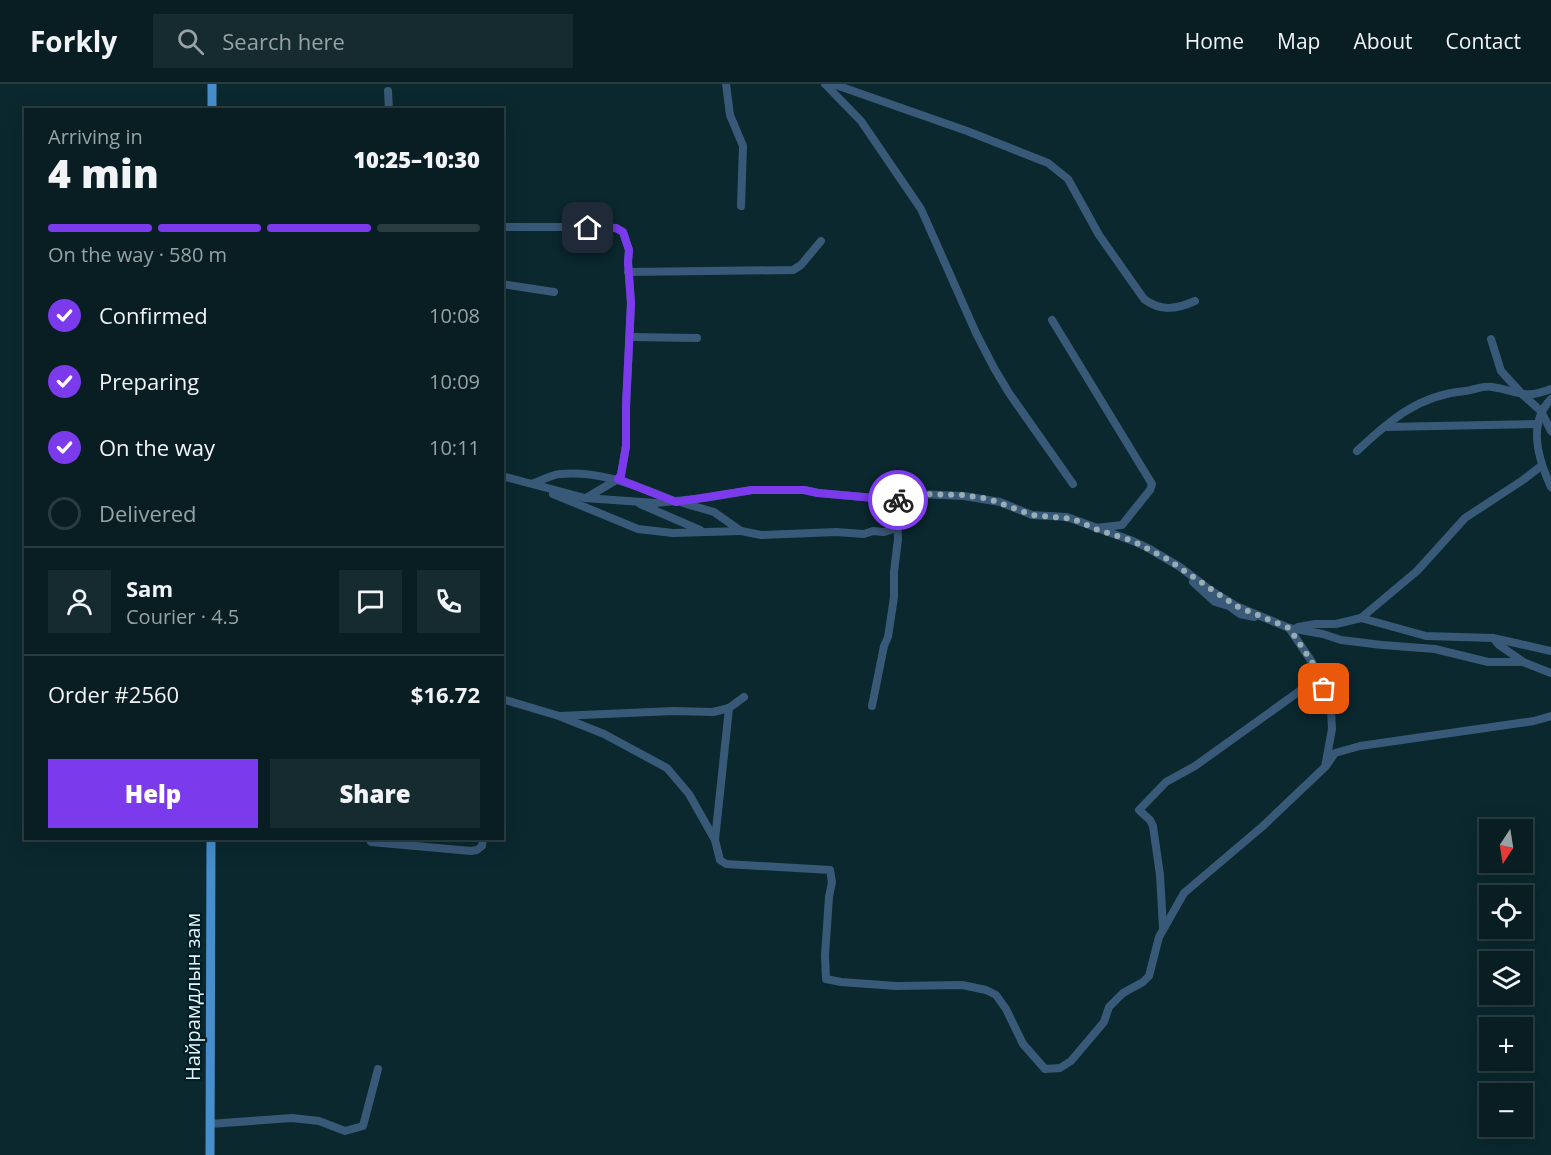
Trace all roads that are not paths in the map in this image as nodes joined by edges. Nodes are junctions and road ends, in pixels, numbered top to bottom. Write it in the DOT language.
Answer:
graph roads {
  1 [pos="212,84"];
  2 [pos="726,84"];
  3 [pos="825,84"];
  4 [pos="833,84"];
  5 [pos="388,91"];
  6 [pos="212,108"];
  7 [pos="388,108"];
  8 [pos="741,206"];
  9 [pos="504,227"];
  10 [pos="821,241"];
  11 [pos="628,272"];
  12 [pos="504,284"];
  13 [pos="554,292"];
  14 [pos="1195,301"];
  15 [pos="1052,320"];
  16 [pos="630,337"];
  17 [pos="697,338"];
  18 [pos="1491,339"];
  19 [pos="1551,389"];
  20 [pos="1522,395"];
  21 [pos="1551,399"];
  22 [pos="1541,411"];
  23 [pos="1538,424"];
  24 [pos="1385,427"];
  25 [pos="1551,431"];
  26 [pos="1357,451"];
  27 [pos="1541,466"];
  28 [pos="504,477"];
  29 [pos="618,479"];
  30 [pos="532,484"];
  31 [pos="1073,484"];
  32 [pos="545,487"];
  33 [pos="1551,487"];
  34 [pos="585,498"];
  35 [pos="896,500"];
  36 [pos="632,501"];
  37 [pos="676,502"];
  38 [pos="897,528"];
  39 [pos="1095,528"];
  40 [pos="741,531"];
  41 [pos="704,532"];
  42 [pos="1361,618"];
  43 [pos="1291,628"];
  44 [pos="1493,638"];
  45 [pos="1551,651"];
  46 [pos="1523,662"];
  47 [pos="1316,669"];
  48 [pos="1551,674"];
  49 [pos="744,697"];
  50 [pos="504,700"];
  51 [pos="872,706"];
  52 [pos="729,708"];
  53 [pos="559,716"];
  54 [pos="1551,716"];
  55 [pos="1325,767"];
  56 [pos="211,840"];
  57 [pos="370,840"];
  58 [pos="483,840"];
  59 [pos="716,840"];
  60 [pos="1163,930"];
  61 [pos="378,1069"];
  62 [pos="210,1124"];
  63 [pos="210,1155"];
  1 -- 6 [label="main road"];
  2 -- 8 [label="street"];
  3 -- 31 [label="street"];
  4 -- 14 [label="street"];
  5 -- 7 [label="street"];
  9 -- 11 [label="street"];
  10 -- 11 [label="street"];
  11 -- 16 [label="street"];
  12 -- 13 [label="street"];
  15 -- 39 [label="street"];
  16 -- 17 [label="street"];
  16 -- 29 [label="street"];
  18 -- 20 [label="street"];
  19 -- 20 [label="street"];
  20 -- 22 [label="street"];
  20 -- 24 [label="street"];
  21 -- 22 [label="street"];
  22 -- 23 [label="street"];
  22 -- 25 [label="street"];
  23 -- 24 [label="street"];
  23 -- 27 [label="street"];
  24 -- 26 [label="street"];
  27 -- 33 [label="street"];
  27 -- 42 [label="street"];
  28 -- 30 [label="street"];
  29 -- 30 [label="street"];
  29 -- 34 [label="street"];
  29 -- 37 [label="street"];
  30 -- 32 [label="street"];
  32 -- 34 [label="street"];
  32 -- 41 [label="street"];
  34 -- 36 [label="street"];
  35 -- 37 [label="street"];
  35 -- 38 [label="street"];
  35 -- 39 [label="street"];
  36 -- 37 [label="street"];
  36 -- 41 [label="street"];
  37 -- 40 [label="street"];
  38 -- 40 [label="street"];
  38 -- 51 [label="street"];
  39 -- 43 [label="street"];
  40 -- 41 [label="street"];
  42 -- 43 [label="street"];
  42 -- 44 [label="street"];
  43 -- 46 [label="street"];
  43 -- 47 [label="street"];
  44 -- 45 [label="street"];
  44 -- 46 [label="street"];
  46 -- 48 [label="street"];
  47 -- 55 [label="street"];
  47 -- 60 [label="street"];
  49 -- 52 [label="street"];
  50 -- 53 [label="street"];
  52 -- 53 [label="street"];
  52 -- 59 [label="street"];
  53 -- 59 [label="street"];
  54 -- 55 [label="street"];
  55 -- 60 [label="street"];
  56 -- 62 [label="main road, Найрамдлын зам"];
  57 -- 58 [label="street"];
  59 -- 60 [label="street"];
  61 -- 62 [label="street"];
  62 -- 63 [label="main road, Найрамдлын зам"];
}
